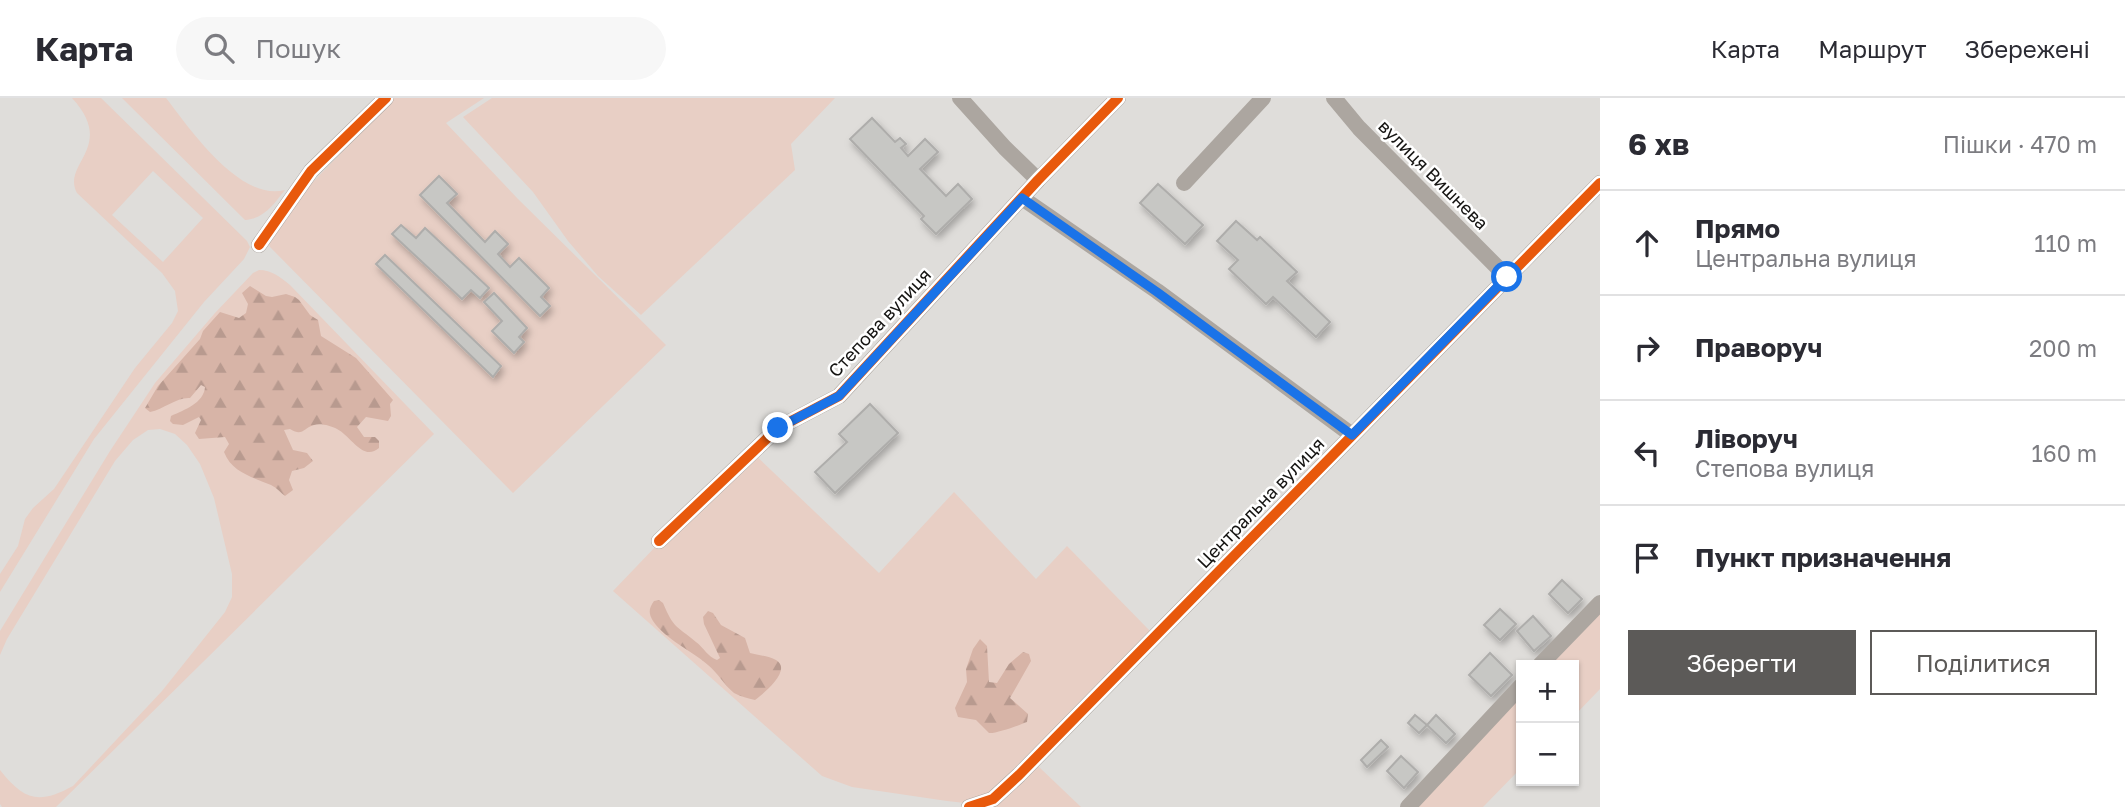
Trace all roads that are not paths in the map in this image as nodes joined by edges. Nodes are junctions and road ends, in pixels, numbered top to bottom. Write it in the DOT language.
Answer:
graph roads {
  1 [pos="386,98"];
  2 [pos="960,98"];
  3 [pos="1118,98"];
  4 [pos="1263,98"];
  5 [pos="1334,98"];
  6 [pos="1038,180"];
  7 [pos="1184,183"];
  8 [pos="1600,183"];
  9 [pos="1022,198"];
  10 [pos="258,245"];
  11 [pos="1507,277"];
  12 [pos="1352,435"];
  13 [pos="659,541"];
  14 [pos="1600,603"];
  15 [pos="1545,660"];
  16 [pos="1516,691"];
  17 [pos="969,807"];
  18 [pos="1408,807"];
  1 -- 10 [label="street"];
  2 -- 6 [label="street"];
  3 -- 6 [label="street, Степова вулиця"];
  4 -- 7 [label="street"];
  5 -- 11 [label="street, вулиця Вишнева"];
  6 -- 9 [label="street, Степова вулиця"];
  8 -- 11 [label="street, Центральна вулиця"];
  9 -- 12 [label="street"];
  9 -- 13 [label="street, Степова вулиця"];
  11 -- 12 [label="street, Центральна вулиця"];
  12 -- 17 [label="street, Центральна вулиця"];
  14 -- 15 [label="street"];
  16 -- 18 [label="street"];
}
